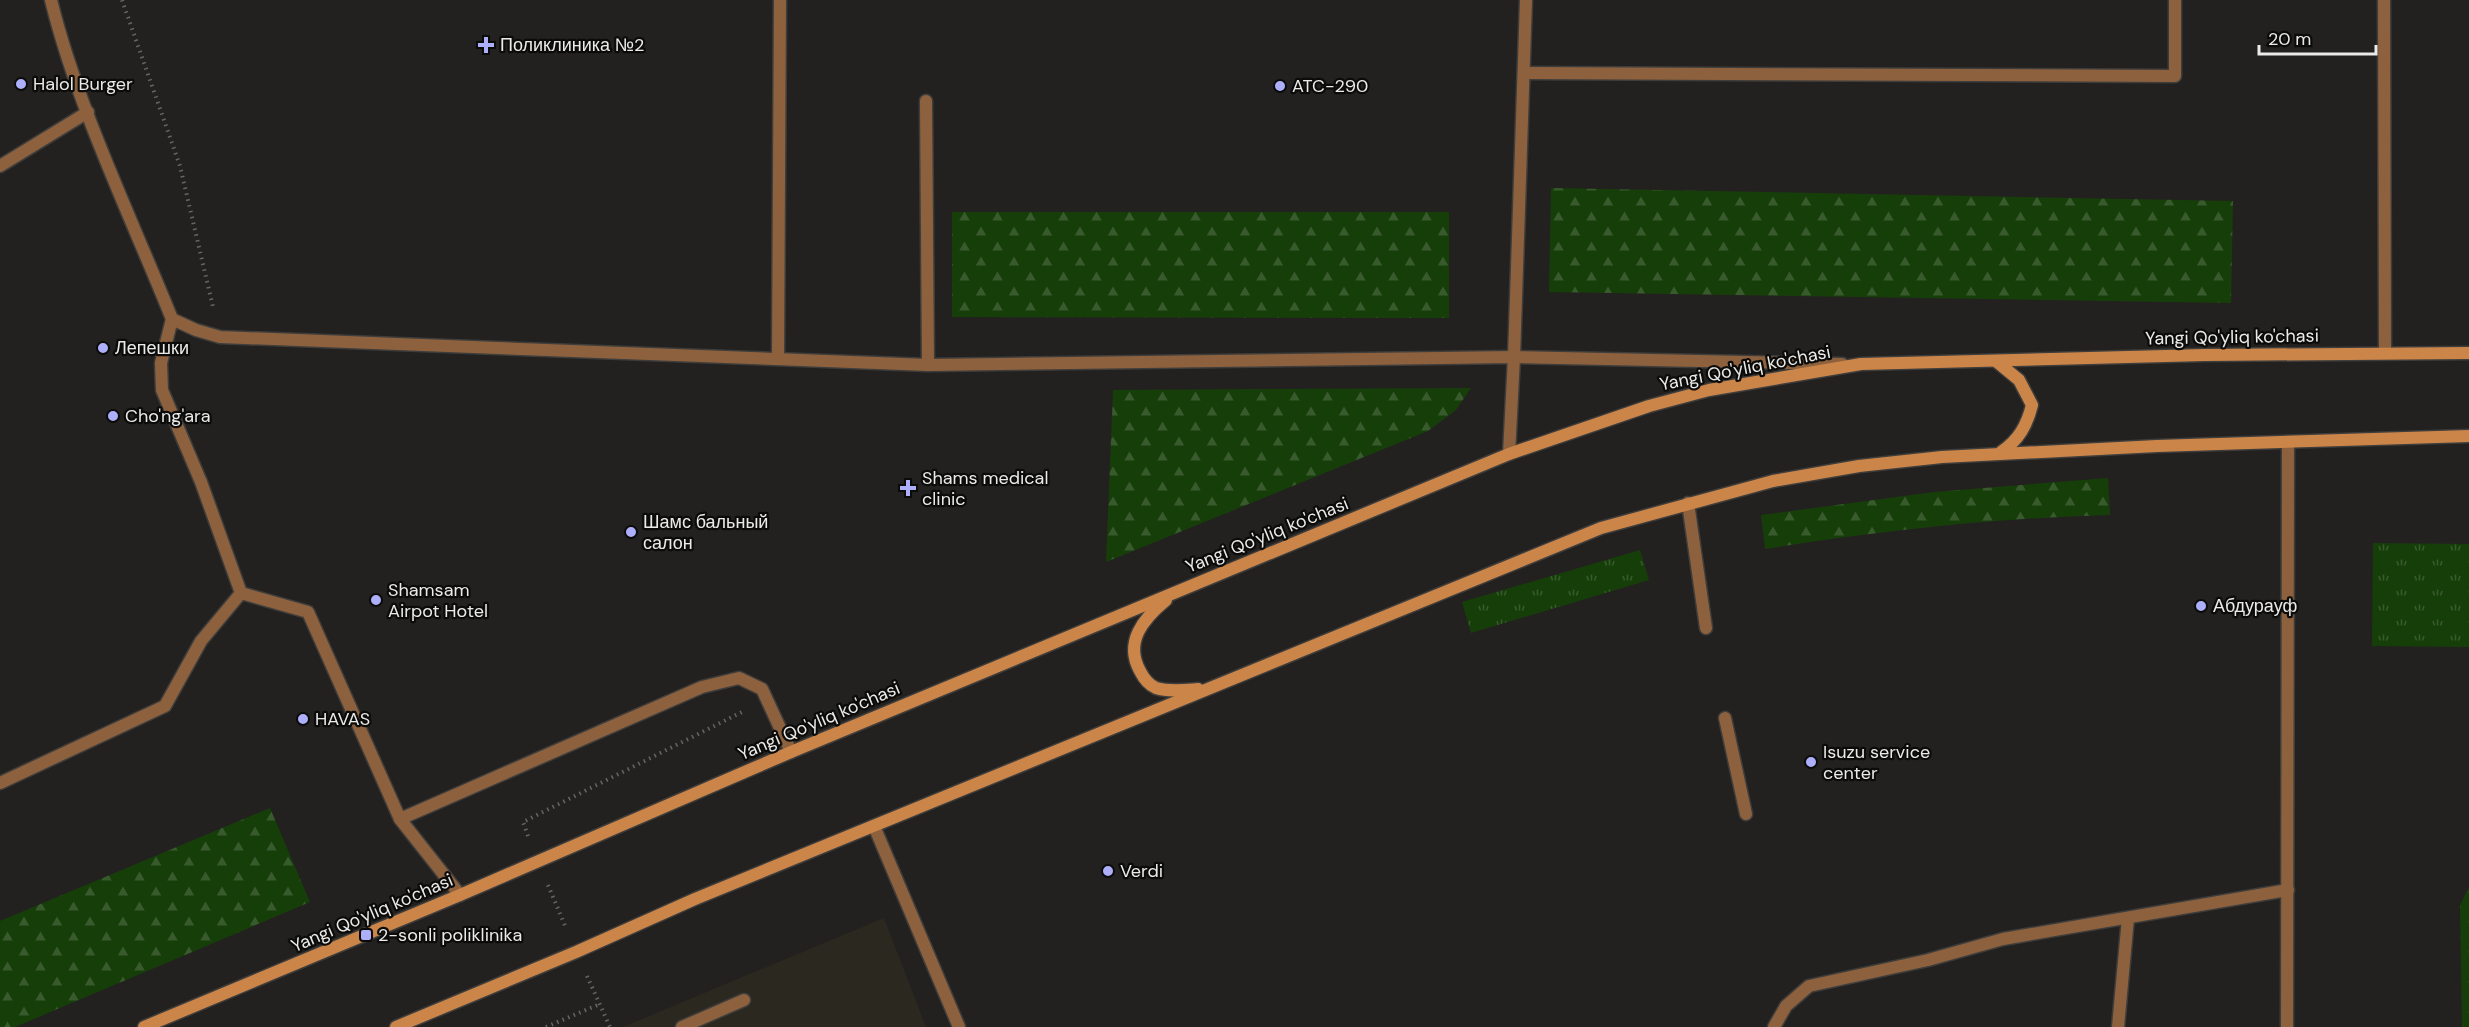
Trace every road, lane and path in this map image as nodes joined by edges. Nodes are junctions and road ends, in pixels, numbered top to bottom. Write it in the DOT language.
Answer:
graph roads {
  1 [pos="51,0"];
  2 [pos="122,0"];
  3 [pos="780,0"];
  4 [pos="1526,0"];
  5 [pos="2175,0"];
  6 [pos="2384,0"];
  7 [pos="1524,73"];
  8 [pos="926,101"];
  9 [pos="88,112"];
  10 [pos="0,166"];
  11 [pos="172,319"];
  12 [pos="220,337"];
  13 [pos="2385,353"];
  14 [pos="2469,353"];
  15 [pos="1514,357"];
  16 [pos="778,359"];
  17 [pos="1996,361"];
  18 [pos="1861,364"];
  19 [pos="928,365"];
  20 [pos="2469,436"];
  21 [pos="2288,442"];
  22 [pos="2000,453"];
  23 [pos="1509,454"];
  24 [pos="1688,503"];
  25 [pos="241,592"];
  26 [pos="1176,592"];
  27 [pos="1706,628"];
  28 [pos="1211,688"];
  29 [pos="767,700"];
  30 [pos="1725,718"];
  31 [pos="791,752"];
  32 [pos="0,783"];
  33 [pos="1746,814"];
  34 [pos="400,819"];
  35 [pos="874,826"];
  36 [pos="538,861"];
  37 [pos="2288,890"];
  38 [pos="460,895"];
  39 [pos="2128,918"];
  40 [pos="576,952"];
  41 [pos="744,1000"];
  42 [pos="600,1004"];
  43 [pos="144,1027"];
  44 [pos="396,1027"];
  45 [pos="546,1027"];
  46 [pos="610,1027"];
  47 [pos="682,1027"];
  48 [pos="959,1027"];
  49 [pos="1774,1027"];
  50 [pos="2118,1027"];
  51 [pos="2287,1027"];
  1 -- 9 [label="street"];
  2 -- 12 [label="path"];
  3 -- 16 [label="street"];
  4 -- 7 [label="street"];
  5 -- 7 [label="street"];
  6 -- 13 [label="street"];
  7 -- 15 [label="street"];
  8 -- 19 [label="street"];
  9 -- 10 [label="street"];
  9 -- 11 [label="street"];
  11 -- 12 [label="street"];
  11 -- 25 [label="street"];
  12 -- 16 [label="street"];
  13 -- 14 [label="main road, Yangi Qo'yliq ko'chasi"];
  13 -- 17 [label="main road, Yangi Qo'yliq ko'chasi"];
  15 -- 18 [label="street"];
  15 -- 19 [label="street"];
  15 -- 23 [label="street"];
  16 -- 19 [label="street"];
  17 -- 18 [label="main road, Yangi Qo'yliq ko'chasi"];
  17 -- 22 [label="main road"];
  18 -- 23 [label="main road, Yangi Qo'yliq ko'chasi"];
  20 -- 21 [label="main road"];
  21 -- 22 [label="main road"];
  21 -- 37 [label="street"];
  22 -- 24 [label="main road"];
  23 -- 26 [label="main road, Yangi Qo'yliq ko'chasi"];
  24 -- 27 [label="street"];
  24 -- 28 [label="main road"];
  25 -- 32 [label="street"];
  25 -- 34 [label="street"];
  26 -- 28 [label="main road"];
  26 -- 31 [label="main road, Yangi Qo'yliq ko'chasi"];
  28 -- 35 [label="main road"];
  29 -- 31 [label="street"];
  29 -- 34 [label="street"];
  29 -- 36 [label="path"];
  30 -- 33 [label="street"];
  31 -- 36 [label="main road, Yangi Qo'yliq ko'chasi"];
  34 -- 38 [label="street"];
  35 -- 40 [label="main road"];
  35 -- 48 [label="street"];
  36 -- 38 [label="main road, Yangi Qo'yliq ko'chasi"];
  36 -- 40 [label="path"];
  37 -- 39 [label="street"];
  37 -- 51 [label="street"];
  38 -- 43 [label="main road, Yangi Qo'yliq ko'chasi"];
  39 -- 49 [label="street"];
  39 -- 50 [label="street"];
  40 -- 42 [label="path"];
  40 -- 44 [label="main road"];
  41 -- 47 [label="street"];
  42 -- 45 [label="path"];
  42 -- 46 [label="path"];
}
